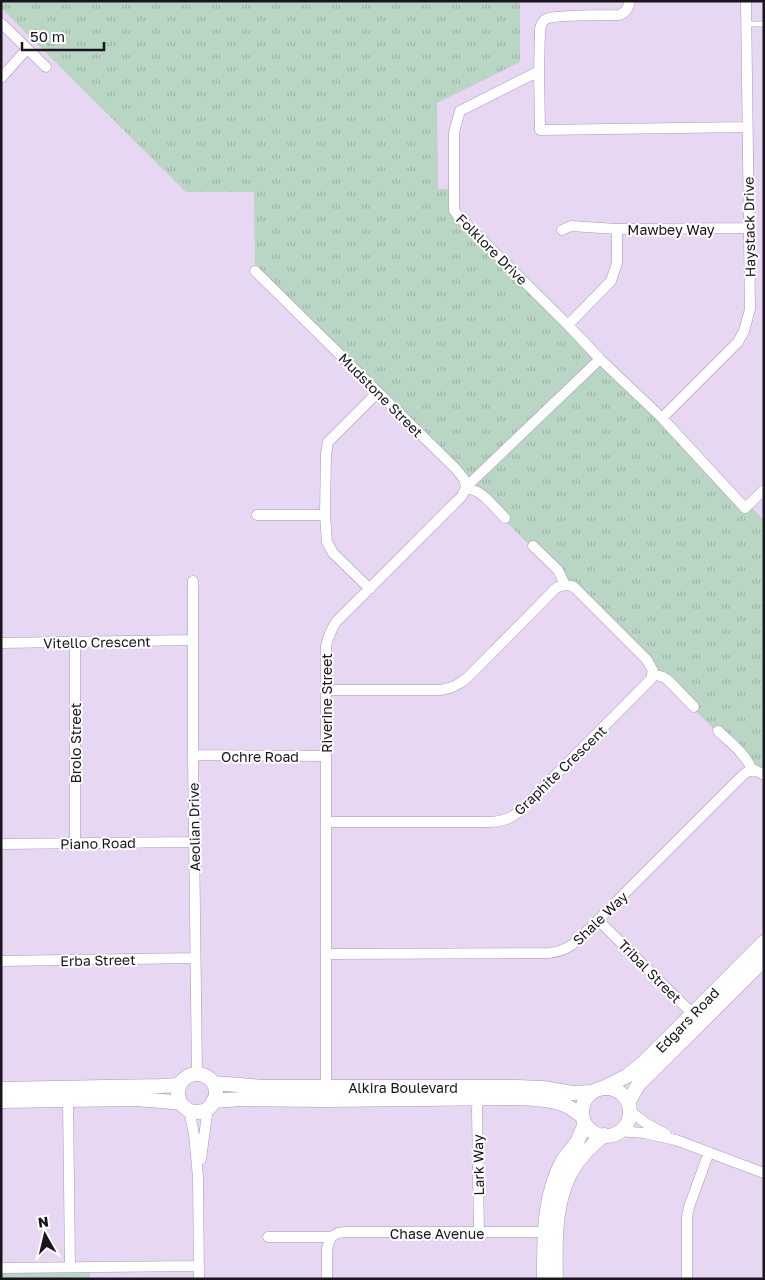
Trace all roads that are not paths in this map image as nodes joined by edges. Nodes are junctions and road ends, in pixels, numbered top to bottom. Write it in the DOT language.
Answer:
graph roads {
  1 [pos="630,1"];
  2 [pos="746,1"];
  3 [pos="1,23"];
  4 [pos="746,24"];
  5 [pos="764,24"];
  6 [pos="27,49"];
  7 [pos="46,67"];
  8 [pos="539,71"];
  9 [pos="1,78"];
  10 [pos="748,127"];
  11 [pos="749,228"];
  12 [pos="617,229"];
  13 [pos="562,230"];
  14 [pos="255,271"];
  15 [pos="568,325"];
  16 [pos="600,359"];
  17 [pos="378,392"];
  18 [pos="662,418"];
  19 [pos="466,487"];
  20 [pos="764,490"];
  21 [pos="258,515"];
  22 [pos="325,515"];
  23 [pos="505,518"];
  24 [pos="533,546"];
  25 [pos="193,581"];
  26 [pos="564,585"];
  27 [pos="370,589"];
  28 [pos="193,640"];
  29 [pos="75,642"];
  30 [pos="1,643"];
  31 [pos="653,674"];
  32 [pos="326,690"];
  33 [pos="694,707"];
  34 [pos="718,731"];
  35 [pos="194,755"];
  36 [pos="326,756"];
  37 [pos="752,770"];
  38 [pos="764,775"];
  39 [pos="326,822"];
  40 [pos="194,842"];
  41 [pos="76,843"];
  42 [pos="1,844"];
  43 [pos="598,920"];
  44 [pos="764,942"];
  45 [pos="326,954"];
  46 [pos="195,958"];
  47 [pos="764,960"];
  48 [pos="1,962"];
  49 [pos="697,1018"];
  50 [pos="197,1074"];
  51 [pos="213,1083"];
  52 [pos="180,1085"];
  53 [pos="1,1089"];
  54 [pos="597,1090"];
  55 [pos="326,1093"];
  56 [pos="478,1098"];
  57 [pos="68,1100"];
  58 [pos="1,1101"];
  59 [pos="211,1104"];
  60 [pos="185,1107"];
  61 [pos="629,1107"];
  62 [pos="584,1120"];
  63 [pos="619,1131"];
  64 [pos="604,1135"];
  65 [pos="676,1140"];
  66 [pos="709,1152"];
  67 [pos="764,1173"];
  68 [pos="198,1177"];
  69 [pos="544,1232"];
  70 [pos="478,1233"];
  71 [pos="268,1237"];
  72 [pos="331,1237"];
  73 [pos="70,1266"];
  74 [pos="198,1266"];
  75 [pos="1,1268"];
  76 [pos="199,1279"];
  77 [pos="327,1279"];
  78 [pos="544,1279"];
  79 [pos="556,1279"];
  80 [pos="687,1279"];
  1 -- 8 [label="street"];
  2 -- 4 [label="street, Haystack Drive"];
  3 -- 6 [label="street"];
  4 -- 5 [label="lane"];
  4 -- 10 [label="street, Haystack Drive"];
  6 -- 7 [label="street"];
  6 -- 9 [label="street"];
  8 -- 10 [label="street"];
  8 -- 15 [label="street, Folklore Drive"];
  10 -- 11 [label="street, Haystack Drive"];
  11 -- 12 [label="street, Mawbey Way"];
  11 -- 18 [label="street, Haystack Drive"];
  12 -- 13 [label="street"];
  12 -- 15 [label="street, Mawbey Way"];
  14 -- 17 [label="street, Mudstone Street"];
  15 -- 16 [label="street, Folklore Drive"];
  16 -- 18 [label="street, Folklore Drive"];
  16 -- 19 [label="street, Riverine Street"];
  17 -- 19 [label="street, Mudstone Street"];
  17 -- 22 [label="street"];
  18 -- 20 [label="street, Folklore Drive"];
  19 -- 23 [label="street, Mudstone Street"];
  19 -- 27 [label="street, Riverine Street"];
  21 -- 22 [label="street"];
  22 -- 27 [label="street"];
  24 -- 26 [label="street"];
  25 -- 28 [label="street, Aeolian Drive"];
  26 -- 31 [label="street"];
  26 -- 32 [label="street"];
  27 -- 32 [label="street, Riverine Street"];
  28 -- 29 [label="street, Vitello Crescent"];
  28 -- 35 [label="street, Aeolian Drive"];
  29 -- 30 [label="street, Vitello Crescent"];
  29 -- 41 [label="street, Brolo Street"];
  31 -- 33 [label="street"];
  31 -- 39 [label="street, Graphite Crescent"];
  32 -- 36 [label="street, Riverine Street"];
  34 -- 37 [label="street"];
  35 -- 36 [label="street, Ochre Road"];
  35 -- 40 [label="street, Aeolian Drive"];
  36 -- 39 [label="street, Riverine Street"];
  37 -- 38 [label="street"];
  37 -- 43 [label="street, Shale Way"];
  39 -- 45 [label="street, Riverine Street"];
  40 -- 41 [label="street, Piano Road"];
  40 -- 46 [label="street, Aeolian Drive"];
  41 -- 42 [label="street, Piano Road"];
  43 -- 45 [label="street, Shale Way"];
  43 -- 49 [label="street, Tribal Street"];
  44 -- 49 [label="street, Edgars Road"];
  45 -- 55 [label="street, Riverine Street"];
  46 -- 48 [label="street, Erba Street"];
  46 -- 50 [label="street, Aeolian Drive"];
  47 -- 49 [label="street, Edgars Road"];
  49 -- 54 [label="street, Edgars Road"];
  49 -- 61 [label="street, Edgars Road"];
  50 -- 51 [label="street"];
  50 -- 52 [label="street"];
  51 -- 55 [label="street, Alkira Boulevard"];
  51 -- 59 [label="street"];
  52 -- 53 [label="street"];
  52 -- 60 [label="street"];
  54 -- 55 [label="street, Alkira Boulevard"];
  54 -- 61 [label="street"];
  54 -- 62 [label="street"];
  55 -- 56 [label="street, Alkira Boulevard"];
  55 -- 59 [label="street, Alkira Boulevard"];
  56 -- 62 [label="street, Alkira Boulevard"];
  56 -- 70 [label="street, Lark Way"];
  57 -- 58 [label="street"];
  57 -- 60 [label="street"];
  57 -- 73 [label="street"];
  59 -- 60 [label="street"];
  59 -- 68 [label="street"];
  60 -- 68 [label="street"];
  61 -- 63 [label="street"];
  61 -- 65 [label="street"];
  62 -- 64 [label="street"];
  62 -- 69 [label="street"];
  63 -- 64 [label="street"];
  63 -- 65 [label="street"];
  64 -- 79 [label="street"];
  65 -- 66 [label="street"];
  66 -- 67 [label="street"];
  66 -- 80 [label="street"];
  68 -- 74 [label="street"];
  69 -- 70 [label="street, Chase Avenue"];
  69 -- 78 [label="street"];
  70 -- 72 [label="street, Chase Avenue"];
  71 -- 72 [label="street, Chase Avenue"];
  72 -- 77 [label="street"];
  73 -- 74 [label="street"];
  73 -- 75 [label="street"];
  74 -- 76 [label="street"];
}
